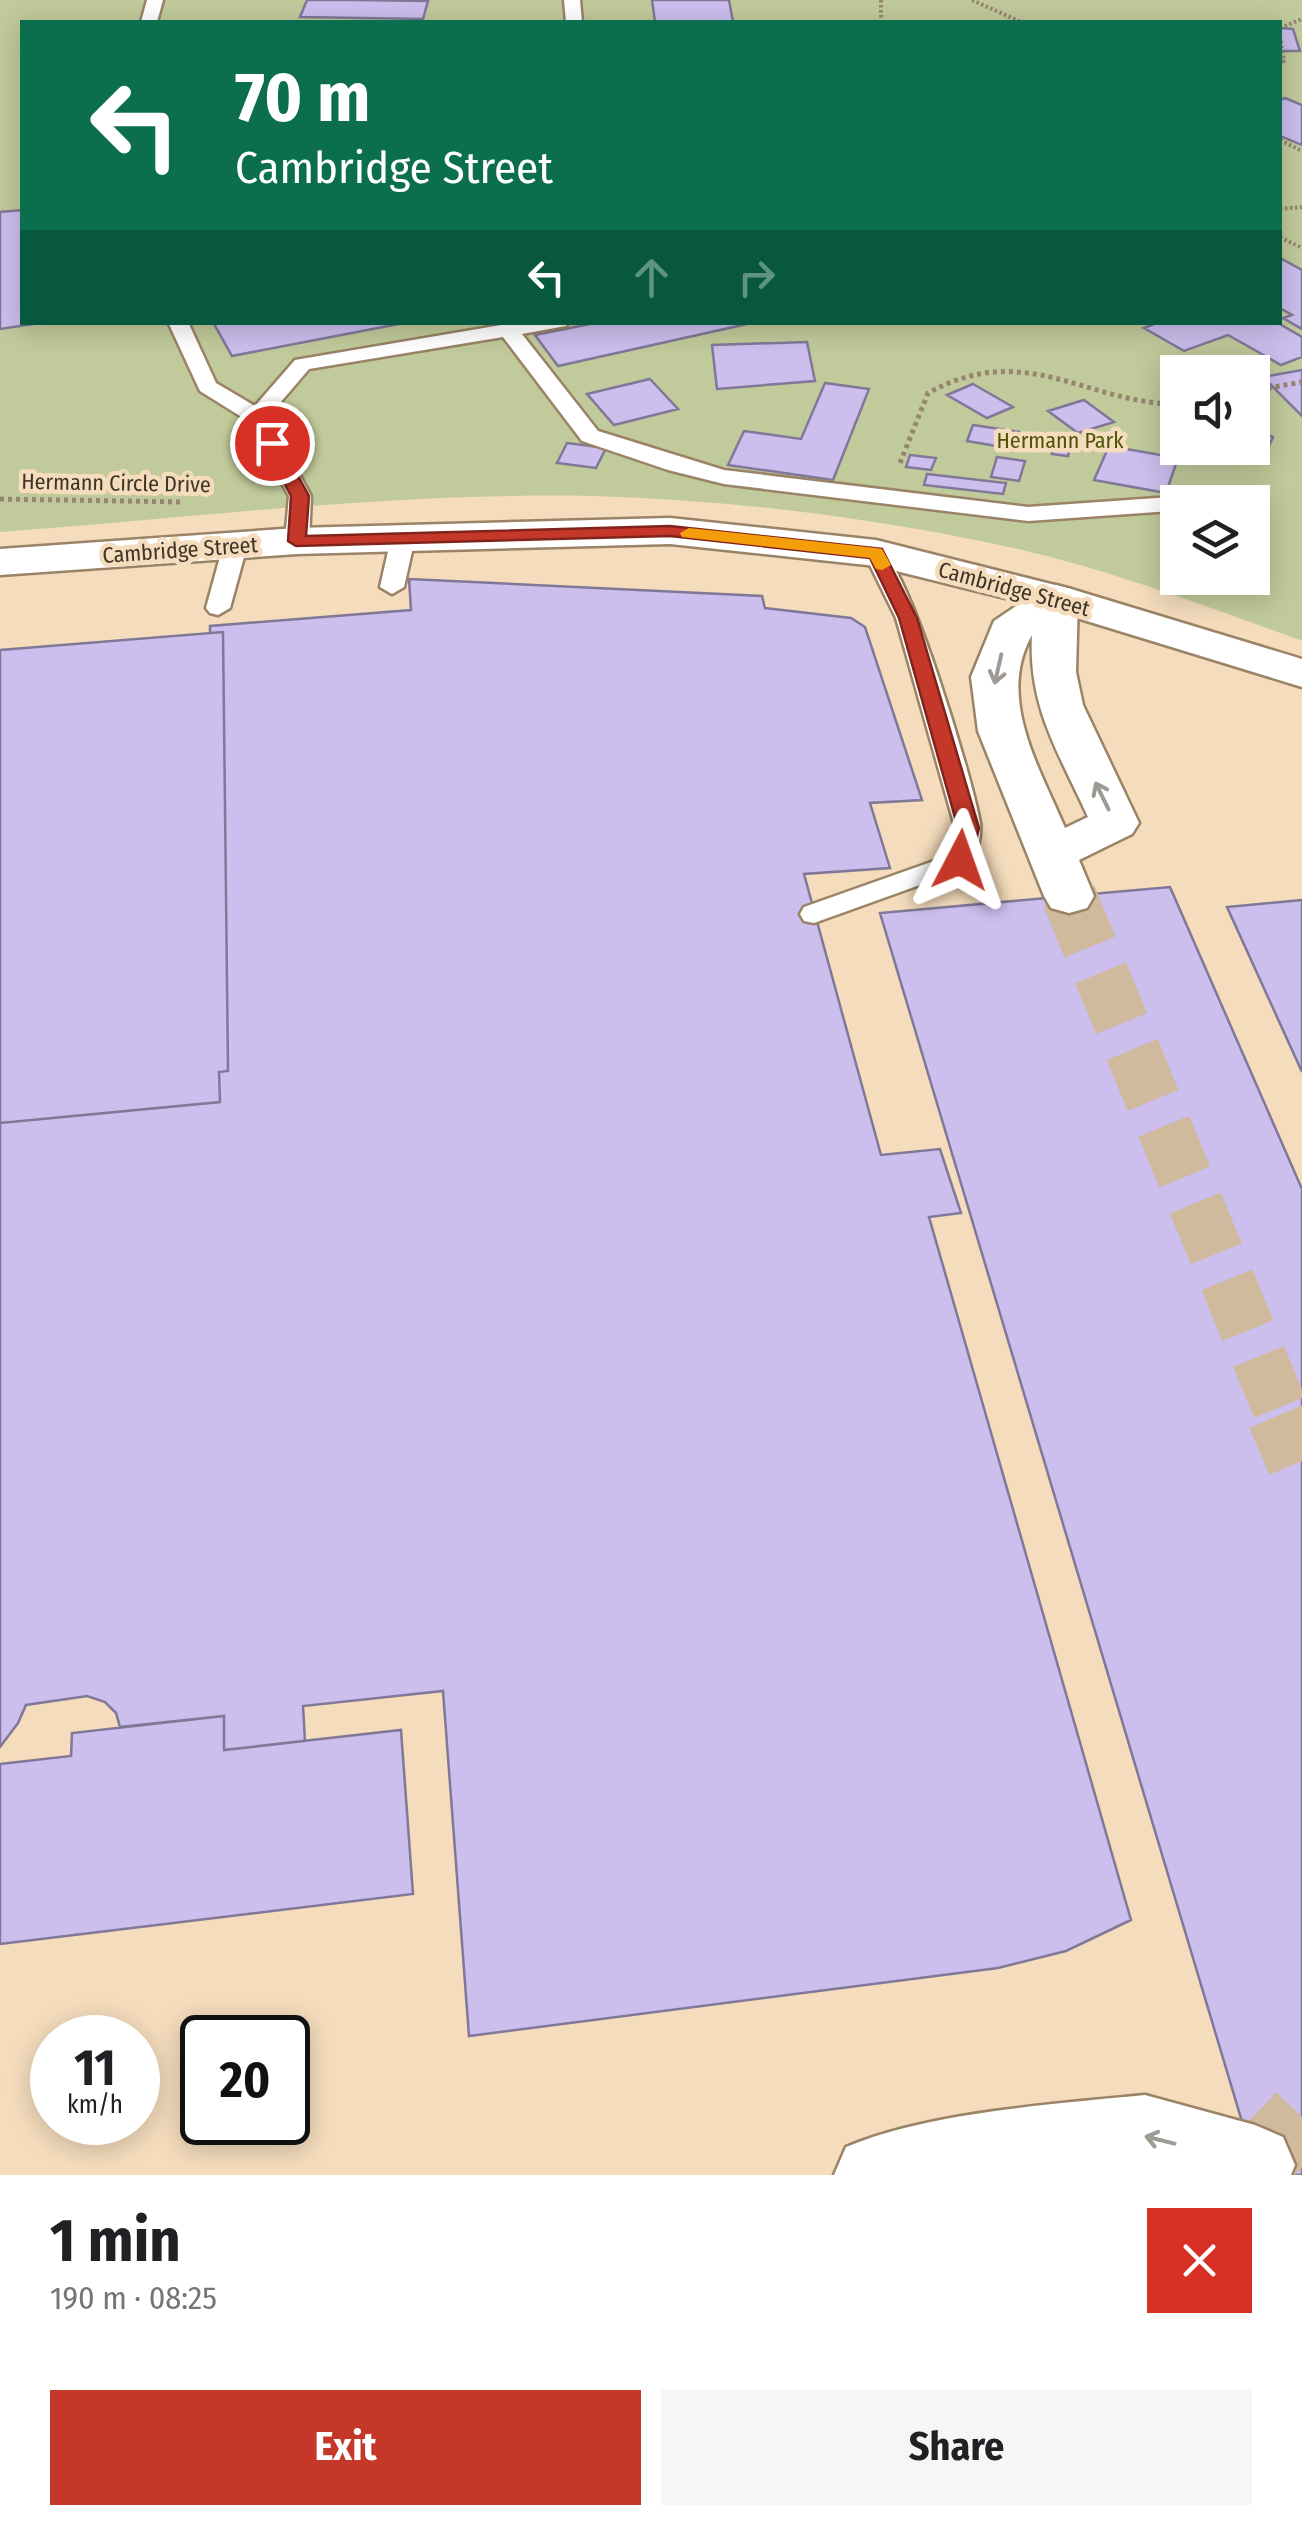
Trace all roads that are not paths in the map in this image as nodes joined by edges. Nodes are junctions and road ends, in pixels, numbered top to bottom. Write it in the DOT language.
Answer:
graph roads {
  1 [pos="179,325"];
  2 [pos="544,325"];
  3 [pos="510,332"];
  4 [pos="257,417"];
  5 [pos="1160,505"];
  6 [pos="403,538"];
  7 [pos="296,541"];
  8 [pos="235,546"];
  9 [pos="876,553"];
  10 [pos="0,562"];
  11 [pos="392,587"];
  12 [pos="1056,598"];
  13 [pos="218,608"];
  14 [pos="1302,673"];
  15 [pos="814,914"];
  16 [pos="874,2175"];
  17 [pos="1241,2175"];
  1 -- 4 [label="lane"];
  2 -- 3 [label="lane"];
  3 -- 4 [label="lane"];
  3 -- 5 [label="lane"];
  4 -- 7 [label="lane"];
  6 -- 7 [label="street, Cambridge Street"];
  6 -- 9 [label="street, Cambridge Street"];
  6 -- 11 [label="lane"];
  7 -- 8 [label="street, Cambridge Street"];
  8 -- 10 [label="street, Cambridge Street"];
  8 -- 13 [label="lane"];
  9 -- 12 [label="street, Cambridge Street"];
  9 -- 15 [label="lane"];
  12 -- 12 [label="street, one-way"];
  12 -- 14 [label="street, Cambridge Street"];
  17 -- 16 [label="street, one-way"];
}
